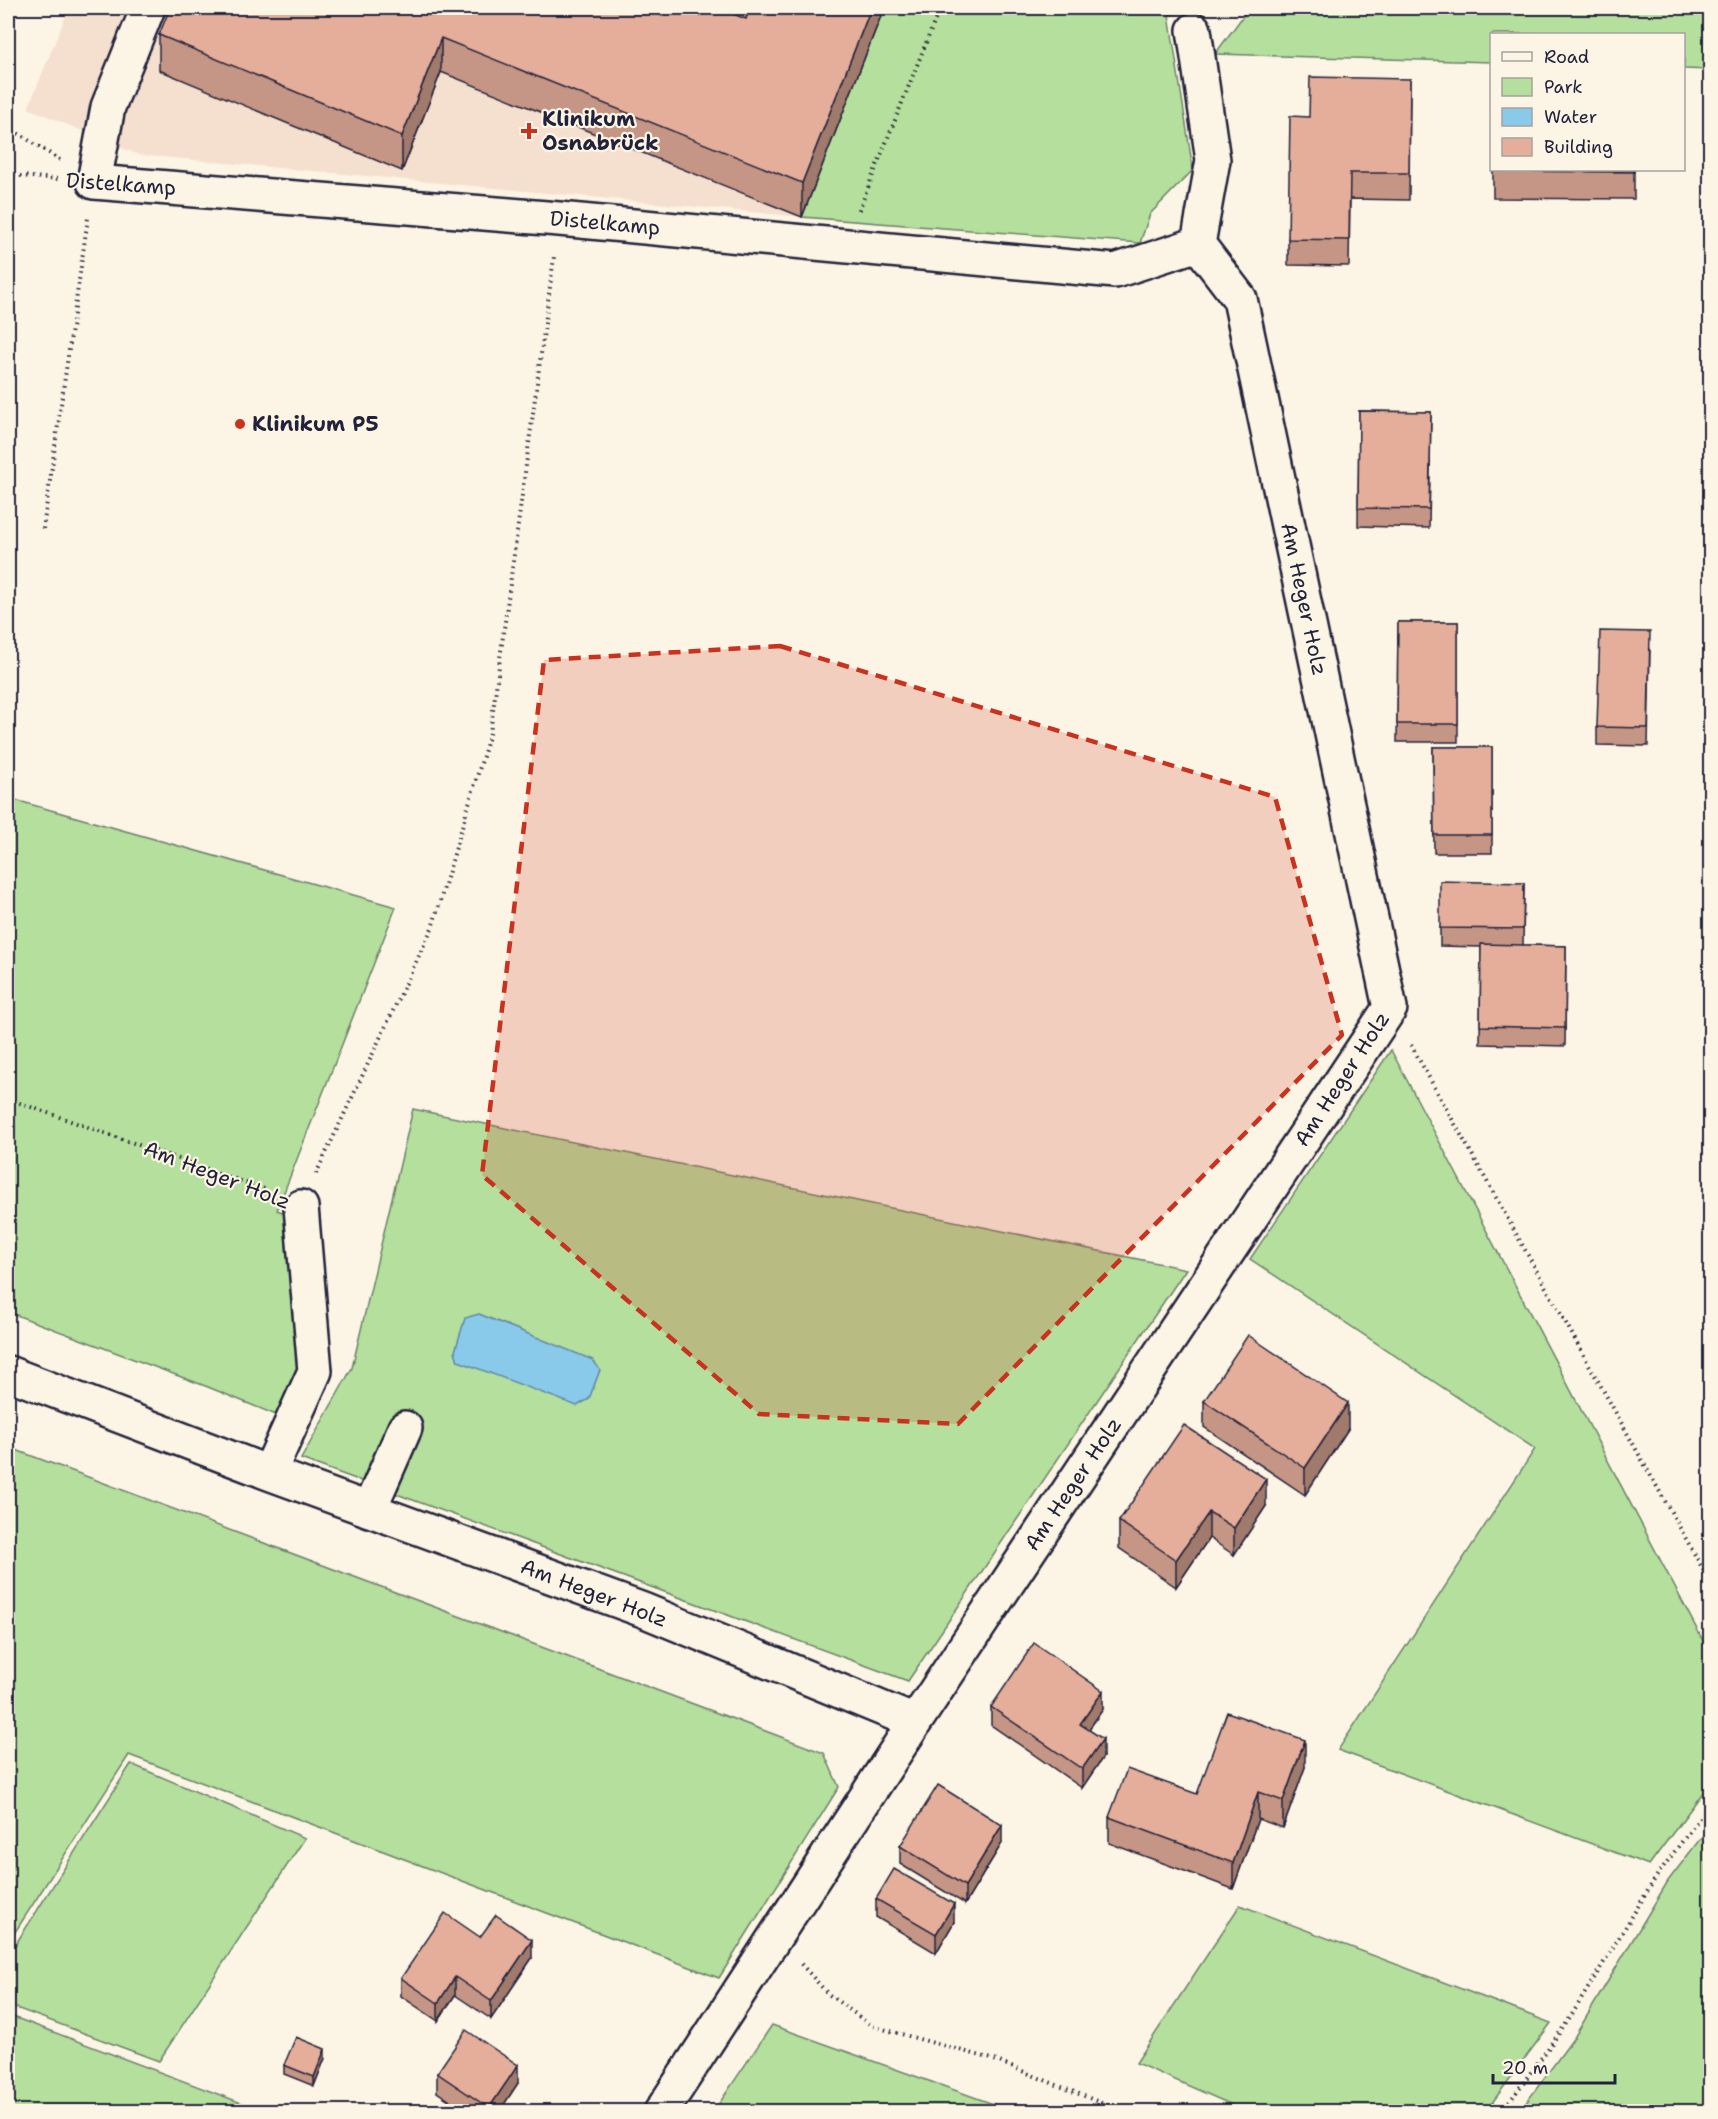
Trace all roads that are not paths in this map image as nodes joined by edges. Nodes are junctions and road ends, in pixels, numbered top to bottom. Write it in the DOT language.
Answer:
graph roads {
  1 [pos="148,8"];
  2 [pos="1194,30"];
  3 [pos="1198,244"];
  4 [pos="301,1207"];
  5 [pos="8,1373"];
  6 [pos="405,1428"];
  7 [pos="269,1473"];
  8 [pos="369,1509"];
  9 [pos="915,1722"];
  10 [pos="661,2112"];
  1 -- 3 [label="street, Distelkamp"];
  2 -- 3 [label="street"];
  3 -- 9 [label="street, Am Heger Holz"];
  4 -- 7 [label="street, Am Heger Holz"];
  5 -- 7 [label="street, Am Heger Holz"];
  6 -- 8 [label="street"];
  7 -- 8 [label="street, Am Heger Holz"];
  8 -- 9 [label="street, Am Heger Holz"];
  9 -- 10 [label="street, Am Heger Holz"];
}
